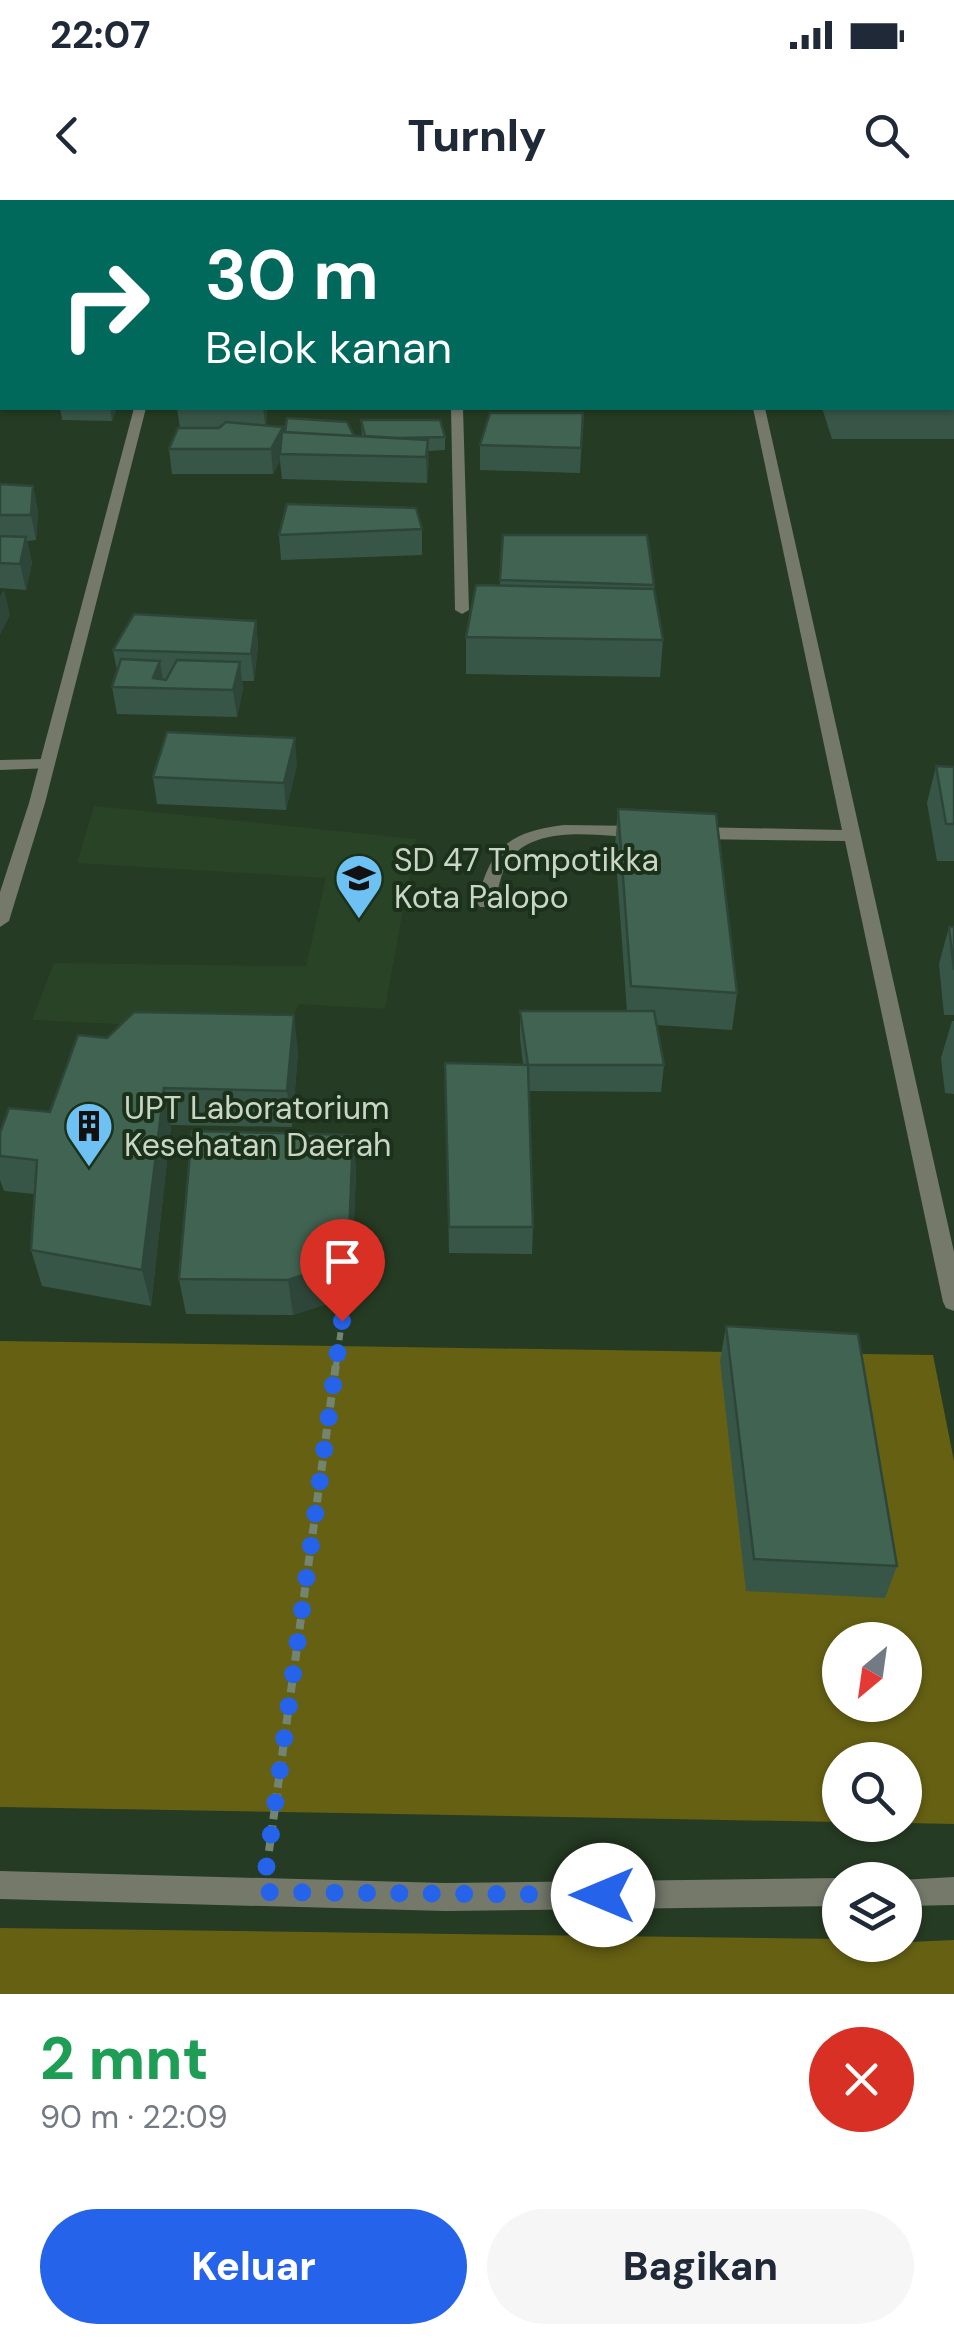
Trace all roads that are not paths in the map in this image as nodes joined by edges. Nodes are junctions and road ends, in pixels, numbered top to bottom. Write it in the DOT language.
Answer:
graph roads {
  1 [pos="139,410"];
  2 [pos="458,410"];
  3 [pos="759,410"];
  4 [pos="462,610"];
  5 [pos="46,764"];
  6 [pos="0,765"];
  7 [pos="654,833"];
  8 [pos="674,833"];
  9 [pos="852,836"];
  10 [pos="486,902"];
  11 [pos="0,921"];
  12 [pos="954,1302"];
  13 [pos="0,1885"];
  14 [pos="954,1891"];
  15 [pos="822,1892"];
  16 [pos="922,1892"];
  1 -- 5 [label="street"];
  2 -- 4 [label="street"];
  3 -- 9 [label="street"];
  5 -- 6 [label="street"];
  5 -- 11 [label="street"];
  7 -- 10 [label="street"];
  8 -- 9 [label="street"];
  9 -- 12 [label="street"];
  13 -- 15 [label="street"];
  14 -- 16 [label="street"];
}
